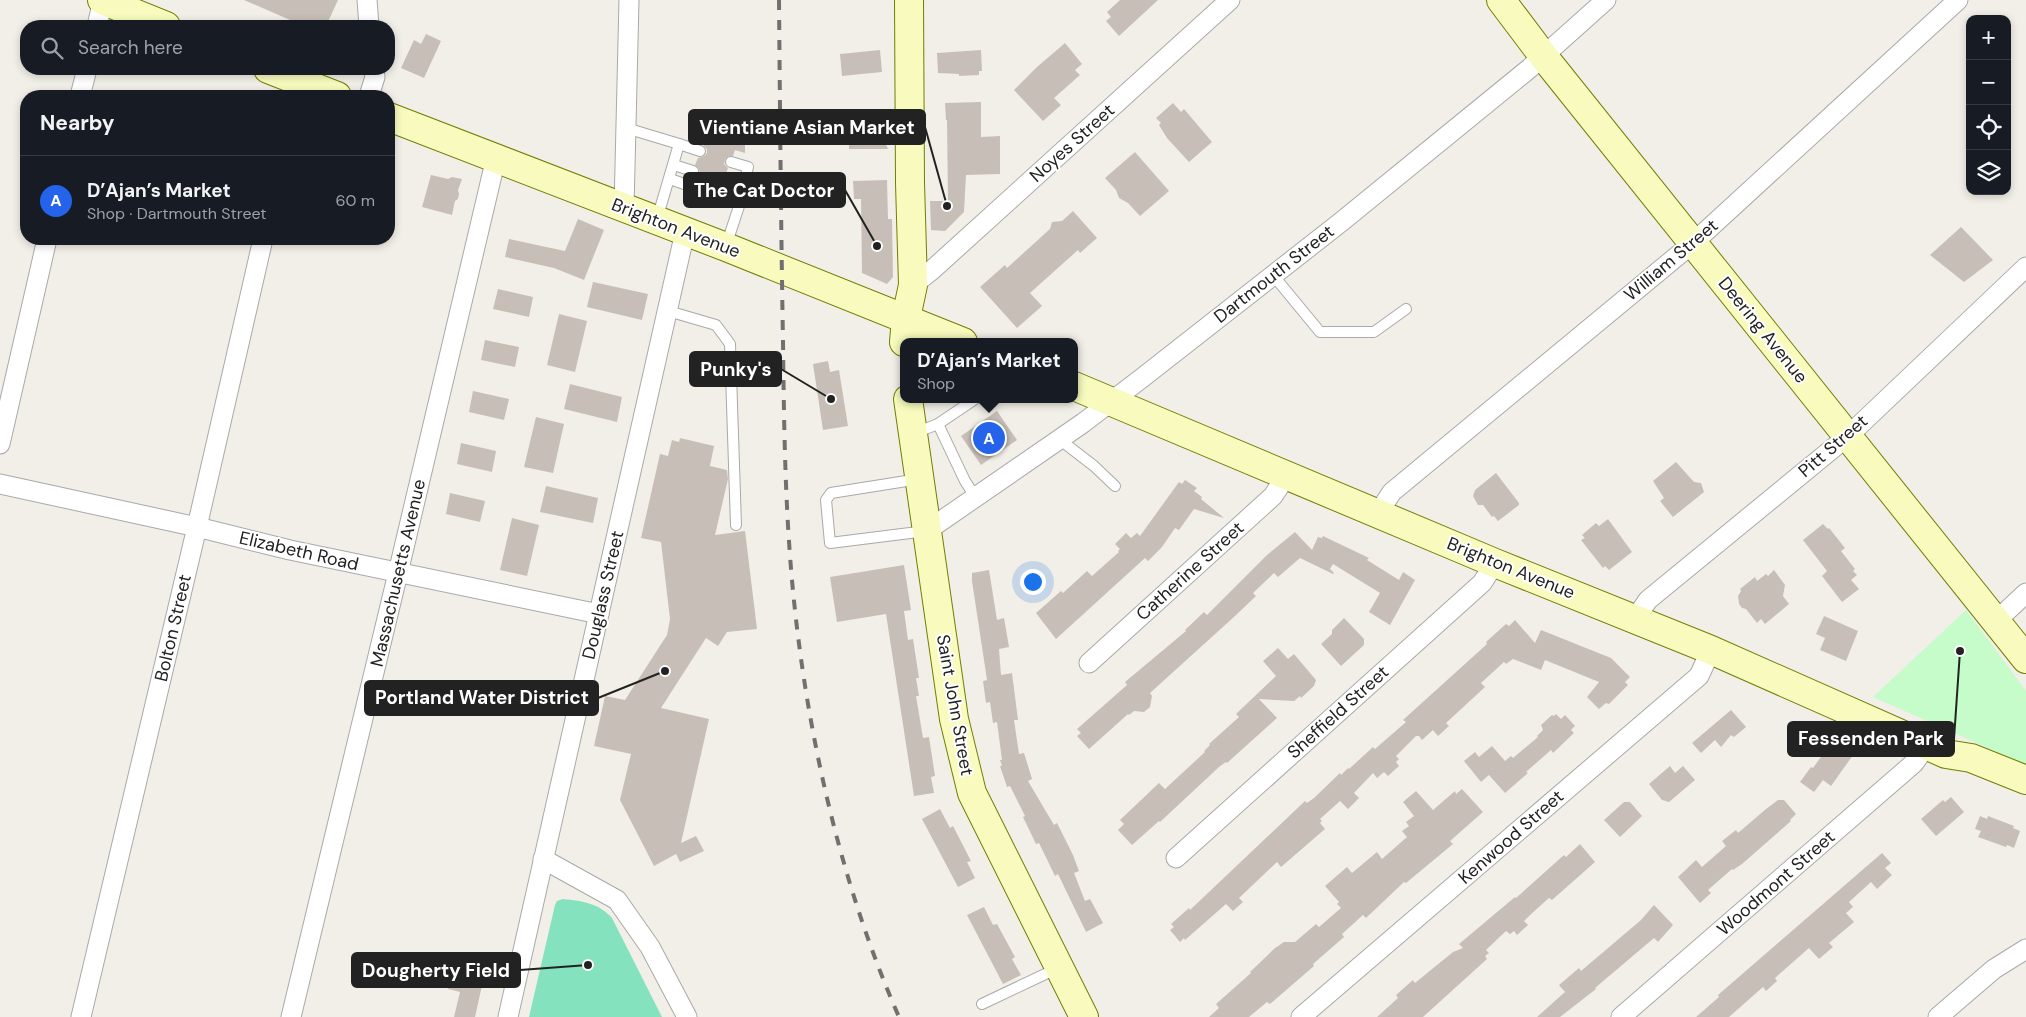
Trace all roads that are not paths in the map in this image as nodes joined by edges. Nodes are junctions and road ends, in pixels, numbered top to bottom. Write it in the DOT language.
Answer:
graph roads {
  1 [pos="102,0"];
  2 [pos="367,0"];
  3 [pos="629,0"];
  4 [pos="909,0"];
  5 [pos="1230,0"];
  6 [pos="1501,0"];
  7 [pos="1606,0"];
  8 [pos="1958,0"];
  9 [pos="98,20"];
  10 [pos="151,20"];
  11 [pos="369,20"];
  12 [pos="1544,57"];
  13 [pos="85,75"];
  14 [pos="277,75"];
  15 [pos="375,75"];
  16 [pos="297,89"];
  17 [pos="82,90"];
  18 [pos="371,90"];
  19 [pos="395,119"];
  20 [pos="626,128"];
  21 [pos="679,144"];
  22 [pos="700,151"];
  23 [pos="496,158"];
  24 [pos="731,162"];
  25 [pos="674,165"];
  26 [pos="693,170"];
  27 [pos="670,179"];
  28 [pos="724,180"];
  29 [pos="687,185"];
  30 [pos="744,186"];
  31 [pos="718,196"];
  32 [pos="740,203"];
  33 [pos="624,208"];
  34 [pos="657,221"];
  35 [pos="685,232"];
  36 [pos="1693,243"];
  37 [pos="47,245"];
  38 [pos="262,245"];
  39 [pos="726,247"];
  40 [pos="2026,267"];
  41 [pos="1273,275"];
  42 [pos="913,285"];
  43 [pos="1406,309"];
  44 [pos="668,312"];
  45 [pos="905,335"];
  46 [pos="930,338"];
  47 [pos="1078,388"];
  48 [pos="1110,401"];
  49 [pos="910,403"];
  50 [pos="968,403"];
  51 [pos="926,429"];
  52 [pos="1848,436"];
  53 [pos="1059,439"];
  54 [pos="0,444"];
  55 [pos="1287,475"];
  56 [pos="920,479"];
  57 [pos="0,484"];
  58 [pos="1115,486"];
  59 [pos="976,498"];
  60 [pos="1378,513"];
  61 [pos="736,525"];
  62 [pos="197,527"];
  63 [pos="928,530"];
  64 [pos="1495,562"];
  65 [pos="398,573"];
  66 [pos="2026,593"];
  67 [pos="599,614"];
  68 [pos="1636,619"];
  69 [pos="1995,622"];
  70 [pos="1710,650"];
  71 [pos="2026,660"];
  72 [pos="1089,663"];
  73 [pos="1937,749"];
  74 [pos="2026,780"];
  75 [pos="2026,795"];
  76 [pos="1176,858"];
  77 [pos="544,859"];
  78 [pos="2026,949"];
  79 [pos="1059,968"];
  80 [pos="982,1004"];
  81 [pos="81,1017"];
  82 [pos="291,1017"];
  83 [pos="508,1017"];
  84 [pos="687,1017"];
  85 [pos="1084,1017"];
  86 [pos="1301,1017"];
  87 [pos="1621,1017"];
  88 [pos="1938,1017"];
  1 -- 9 [label="street"];
  1 -- 10 [label="main road"];
  2 -- 11 [label="street"];
  3 -- 20 [label="street"];
  4 -- 42 [label="main road"];
  5 -- 42 [label="street, Noyes Street"];
  6 -- 12 [label="main road, Deering Avenue"];
  7 -- 12 [label="street, Dartmouth Street"];
  8 -- 36 [label="street, William Street"];
  12 -- 36 [label="main road, Deering Avenue"];
  12 -- 41 [label="street, Dartmouth Street"];
  13 -- 17 [label="street"];
  14 -- 16 [label="main road"];
  15 -- 18 [label="street"];
  19 -- 23 [label="main road, Brighton Avenue"];
  20 -- 21 [label="lane"];
  20 -- 33 [label="street"];
  21 -- 22 [label="lane"];
  21 -- 25 [label="lane"];
  23 -- 33 [label="main road, Brighton Avenue"];
  23 -- 65 [label="street, Massachusetts Avenue"];
  24 -- 30 [label="lane"];
  25 -- 26 [label="lane"];
  25 -- 27 [label="lane"];
  27 -- 29 [label="lane"];
  27 -- 34 [label="lane"];
  28 -- 30 [label="lane"];
  30 -- 32 [label="lane"];
  31 -- 32 [label="lane"];
  32 -- 39 [label="lane"];
  33 -- 34 [label="main road, Brighton Avenue"];
  34 -- 35 [label="main road, Brighton Avenue"];
  35 -- 39 [label="main road, Brighton Avenue"];
  35 -- 44 [label="street, Douglass Street"];
  36 -- 52 [label="main road, Deering Avenue"];
  36 -- 60 [label="street, William Street"];
  37 -- 54 [label="street"];
  38 -- 62 [label="street, Bolton Street"];
  39 -- 45 [label="main road, Brighton Avenue"];
  40 -- 52 [label="street, Pitt Street"];
  41 -- 43 [label="lane"];
  41 -- 48 [label="street, Dartmouth Street"];
  42 -- 45 [label="main road"];
  44 -- 61 [label="lane"];
  44 -- 67 [label="street, Douglass Street"];
  45 -- 46 [label="main road, Brighton Avenue"];
  47 -- 48 [label="main road, Brighton Avenue"];
  48 -- 53 [label="street, Dartmouth Street"];
  48 -- 55 [label="main road, Brighton Avenue"];
  49 -- 51 [label="main road, Saint John Street"];
  50 -- 51 [label="lane"];
  51 -- 56 [label="main road, Saint John Street"];
  51 -- 59 [label="lane"];
  52 -- 68 [label="street, Pitt Street"];
  52 -- 69 [label="main road, Deering Avenue"];
  53 -- 58 [label="lane"];
  53 -- 59 [label="street, Dartmouth Street"];
  55 -- 60 [label="main road, Brighton Avenue"];
  55 -- 72 [label="street, Catherine Street"];
  56 -- 63 [label="main road, Saint John Street"];
  56 -- 63 [label="lane"];
  57 -- 62 [label="street, Elizabeth Road"];
  59 -- 63 [label="street, Dartmouth Street"];
  60 -- 64 [label="main road, Brighton Avenue"];
  62 -- 65 [label="street, Elizabeth Road"];
  62 -- 81 [label="street, Bolton Street"];
  63 -- 79 [label="main road, Saint John Street"];
  64 -- 68 [label="main road, Brighton Avenue"];
  64 -- 76 [label="street, Sheffield Street"];
  65 -- 67 [label="street, Elizabeth Road"];
  65 -- 82 [label="street, Massachusetts Avenue"];
  66 -- 69 [label="street"];
  67 -- 77 [label="street, Douglass Street"];
  68 -- 70 [label="main road, Brighton Avenue"];
  69 -- 71 [label="main road, Deering Avenue"];
  70 -- 73 [label="main road, Brighton Avenue"];
  70 -- 86 [label="street, Kenwood Street"];
  73 -- 74 [label="main road, Brighton Avenue"];
  73 -- 75 [label="main road, Brighton Avenue"];
  73 -- 87 [label="street, Woodmont Street"];
  77 -- 83 [label="street, Douglass Street"];
  77 -- 84 [label="street"];
  78 -- 88 [label="street"];
  79 -- 80 [label="lane"];
  79 -- 85 [label="main road, Saint John Street"];
}
